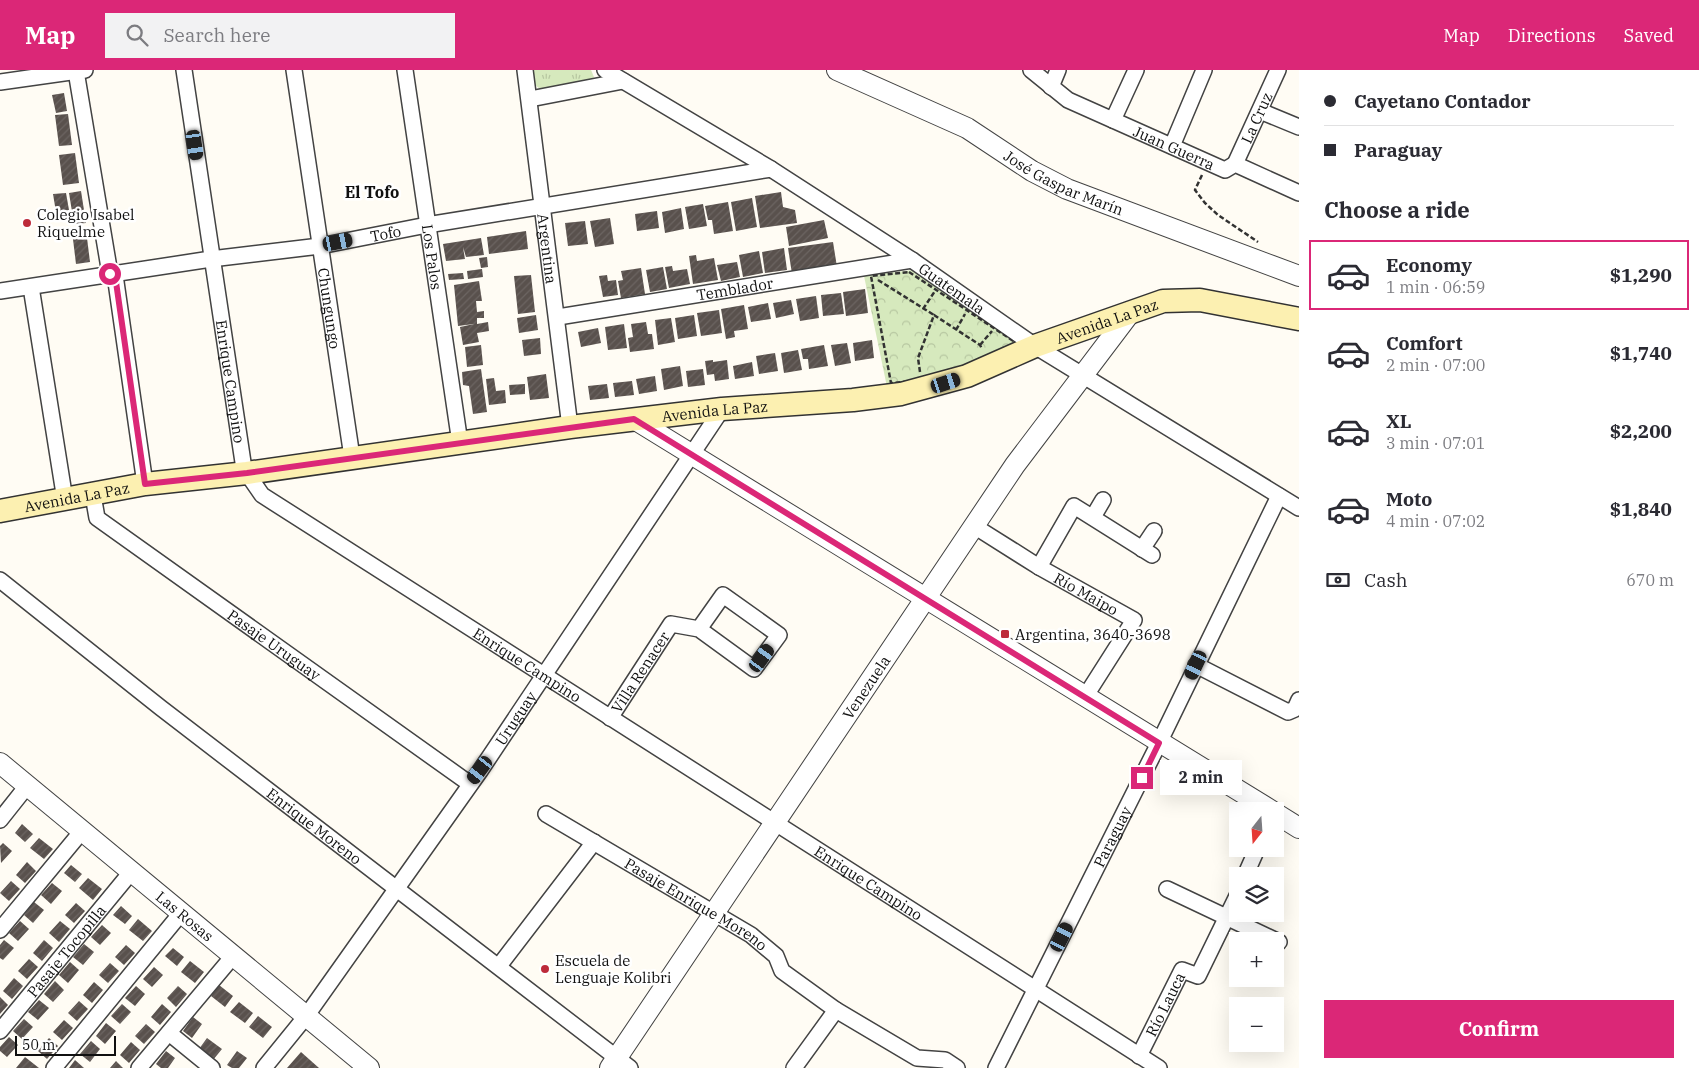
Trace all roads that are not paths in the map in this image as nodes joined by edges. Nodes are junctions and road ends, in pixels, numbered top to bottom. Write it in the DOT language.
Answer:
graph roads {
  1 [pos="184,70"];
  2 [pos="294,70"];
  3 [pos="404,70"];
  4 [pos="525,70"];
  5 [pos="605,70"];
  6 [pos="837,70"];
  7 [pos="1031,70"];
  8 [pos="1058,70"];
  9 [pos="1136,70"];
  10 [pos="1204,70"];
  11 [pos="1278,70"];
  12 [pos="81,71"];
  13 [pos="623,81"];
  14 [pos="0,82"];
  15 [pos="1052,86"];
  16 [pos="530,99"];
  17 [pos="1260,111"];
  18 [pos="1113,120"];
  19 [pos="1299,127"];
  20 [pos="1172,146"];
  21 [pos="1236,164"];
  22 [pos="771,169"];
  23 [pos="1299,193"];
  24 [pos="544,206"];
  25 [pos="427,224"];
  26 [pos="320,246"];
  27 [pos="212,259"];
  28 [pos="912,260"];
  29 [pos="112,274"];
  30 [pos="1299,276"];
  31 [pos="31,287"];
  32 [pos="0,291"];
  33 [pos="1130,313"];
  34 [pos="558,318"];
  35 [pos="1299,319"];
  36 [pos="1035,346"];
  37 [pos="1082,375"];
  38 [pos="722,409"];
  39 [pos="634,419"];
  40 [pos="570,426"];
  41 [pos="460,443"];
  42 [pos="693,454"];
  43 [pos="352,457"];
  44 [pos="247,473"];
  45 [pos="145,484"];
  46 [pos="93,496"];
  47 [pos="1279,496"];
  48 [pos="65,500"];
  49 [pos="1103,500"];
  50 [pos="1299,508"];
  51 [pos="0,511"];
  52 [pos="1093,518"];
  53 [pos="974,526"];
  54 [pos="1154,531"];
  55 [pos="1038,567"];
  56 [pos="0,580"];
  57 [pos="924,599"];
  58 [pos="699,629"];
  59 [pos="1196,665"];
  60 [pos="543,675"];
  61 [pos="1085,697"];
  62 [pos="1299,700"];
  63 [pos="610,718"];
  64 [pos="1159,743"];
  65 [pos="0,763"];
  66 [pos="470,784"];
  67 [pos="27,786"];
  68 [pos="1257,802"];
  69 [pos="546,814"];
  70 [pos="1284,819"];
  71 [pos="0,820"];
  72 [pos="774,822"];
  73 [pos="1299,828"];
  74 [pos="82,831"];
  75 [pos="594,842"];
  76 [pos="132,871"];
  77 [pos="396,887"];
  78 [pos="1167,889"];
  79 [pos="182,912"];
  80 [pos="716,912"];
  81 [pos="1228,917"];
  82 [pos="0,930"];
  83 [pos="1259,932"];
  84 [pos="234,955"];
  85 [pos="499,966"];
  86 [pos="1035,990"];
  87 [pos="836,1010"];
  88 [pos="307,1015"];
  89 [pos="0,1031"];
  90 [pos="169,1033"];
  91 [pos="1140,1056"];
  92 [pos="619,1065"];
  93 [pos="54,1068"];
  94 [pos="139,1068"];
  95 [pos="212,1068"];
  96 [pos="264,1068"];
  97 [pos="369,1068"];
  98 [pos="794,1068"];
  99 [pos="957,1068"];
  100 [pos="996,1068"];
  101 [pos="1159,1068"];
  1 -- 27 [label="street, Enrique Campino"];
  2 -- 26 [label="street, Chungungo"];
  3 -- 25 [label="street, Los Palos"];
  4 -- 16 [label="street, Argentina"];
  5 -- 13 [label="street, Guatemala"];
  6 -- 30 [label="street, José Gaspar Marín"];
  7 -- 15 [label="street, Juan Guerra"];
  8 -- 15 [label="street"];
  9 -- 18 [label="street"];
  10 -- 20 [label="street"];
  11 -- 17 [label="street, La Cruz"];
  12 -- 14 [label="street"];
  12 -- 29 [label="street"];
  13 -- 16 [label="street"];
  13 -- 22 [label="street, Guatemala"];
  15 -- 18 [label="street, Juan Guerra"];
  16 -- 24 [label="street, Argentina"];
  17 -- 19 [label="street"];
  17 -- 21 [label="street, La Cruz"];
  18 -- 20 [label="street, Juan Guerra"];
  20 -- 21 [label="street, Juan Guerra"];
  21 -- 23 [label="street, Juan Guerra"];
  22 -- 24 [label="street, Tofo"];
  22 -- 28 [label="street, Guatemala"];
  24 -- 25 [label="street, Tofo"];
  24 -- 34 [label="street, Argentina"];
  25 -- 26 [label="street, Tofo"];
  25 -- 41 [label="street, Los Palos"];
  26 -- 27 [label="street, Tofo"];
  26 -- 43 [label="street, Chungungo"];
  27 -- 29 [label="street, Tofo"];
  27 -- 44 [label="street, Enrique Campino"];
  28 -- 34 [label="street, Temblador"];
  28 -- 36 [label="street, Guatemala"];
  29 -- 31 [label="street, Tofo"];
  29 -- 45 [label="street"];
  31 -- 32 [label="street, Tofo"];
  31 -- 48 [label="street"];
  33 -- 35 [label="main road, Avenida La Paz"];
  33 -- 36 [label="main road, Avenida La Paz"];
  33 -- 37 [label="street, Venezuela"];
  34 -- 40 [label="street, Argentina"];
  36 -- 37 [label="street, Guatemala"];
  36 -- 38 [label="main road, Avenida La Paz"];
  37 -- 47 [label="street, Guatemala"];
  37 -- 53 [label="street, Venezuela"];
  38 -- 39 [label="main road, Avenida La Paz"];
  38 -- 42 [label="street, Uruguay"];
  39 -- 40 [label="main road, Avenida La Paz"];
  39 -- 42 [label="street"];
  40 -- 41 [label="main road, Avenida La Paz"];
  41 -- 43 [label="main road, Avenida La Paz"];
  42 -- 57 [label="street"];
  42 -- 60 [label="street, Uruguay"];
  43 -- 44 [label="main road, Avenida La Paz"];
  44 -- 45 [label="main road, Avenida La Paz"];
  44 -- 60 [label="street, Enrique Campino"];
  45 -- 46 [label="main road, Avenida La Paz"];
  46 -- 48 [label="main road, Avenida La Paz"];
  46 -- 66 [label="street, Pasaje Uruguay"];
  47 -- 50 [label="street, Guatemala"];
  47 -- 59 [label="street, Paraguay"];
  48 -- 51 [label="main road, Avenida La Paz"];
  49 -- 52 [label="street"];
  52 -- 54 [label="street, Río Maipo"];
  52 -- 55 [label="street, Río Maipo"];
  53 -- 55 [label="street, Río Maipo"];
  53 -- 57 [label="street, Venezuela"];
  55 -- 61 [label="street, Río Maipo"];
  56 -- 77 [label="street, Enrique Moreno"];
  57 -- 61 [label="street"];
  57 -- 72 [label="street, Venezuela"];
  58 -- 58 [label="street, Villa Renacer"];
  58 -- 63 [label="street, Villa Renacer"];
  59 -- 62 [label="street"];
  59 -- 64 [label="street, Paraguay"];
  60 -- 63 [label="street, Enrique Campino"];
  60 -- 66 [label="street, Uruguay"];
  61 -- 64 [label="street"];
  63 -- 72 [label="street, Enrique Campino"];
  64 -- 68 [label="street"];
  64 -- 86 [label="street, Paraguay"];
  65 -- 67 [label="street, Las Rosas"];
  66 -- 77 [label="street, Uruguay"];
  67 -- 71 [label="street"];
  67 -- 74 [label="street, Las Rosas"];
  69 -- 75 [label="street, Pasaje Enrique Moreno"];
  70 -- 73 [label="street"];
  72 -- 80 [label="street, Venezuela"];
  72 -- 86 [label="street, Enrique Campino"];
  74 -- 76 [label="street, Las Rosas"];
  74 -- 82 [label="street"];
  75 -- 80 [label="street, Pasaje Enrique Moreno"];
  75 -- 85 [label="street"];
  76 -- 79 [label="street, Las Rosas"];
  76 -- 89 [label="street, Pasaje Tocopilla"];
  77 -- 85 [label="street, Enrique Moreno"];
  77 -- 88 [label="street, Uruguay"];
  78 -- 81 [label="street"];
  79 -- 84 [label="street, Las Rosas"];
  79 -- 93 [label="street"];
  80 -- 87 [label="street, Pasaje Enrique Moreno"];
  80 -- 92 [label="street, Venezuela"];
  81 -- 83 [label="street"];
  81 -- 91 [label="street, Río Lauca"];
  84 -- 88 [label="street, Las Rosas"];
  84 -- 90 [label="street"];
  85 -- 92 [label="street, Enrique Moreno"];
  86 -- 91 [label="street, Enrique Campino"];
  86 -- 100 [label="street, Paraguay"];
  87 -- 98 [label="street"];
  87 -- 99 [label="street, Pasaje Enrique Moreno"];
  88 -- 96 [label="street, Uruguay"];
  88 -- 97 [label="street, Las Rosas"];
  90 -- 94 [label="street"];
  90 -- 95 [label="street"];
  91 -- 101 [label="street, Enrique Campino"];
}
